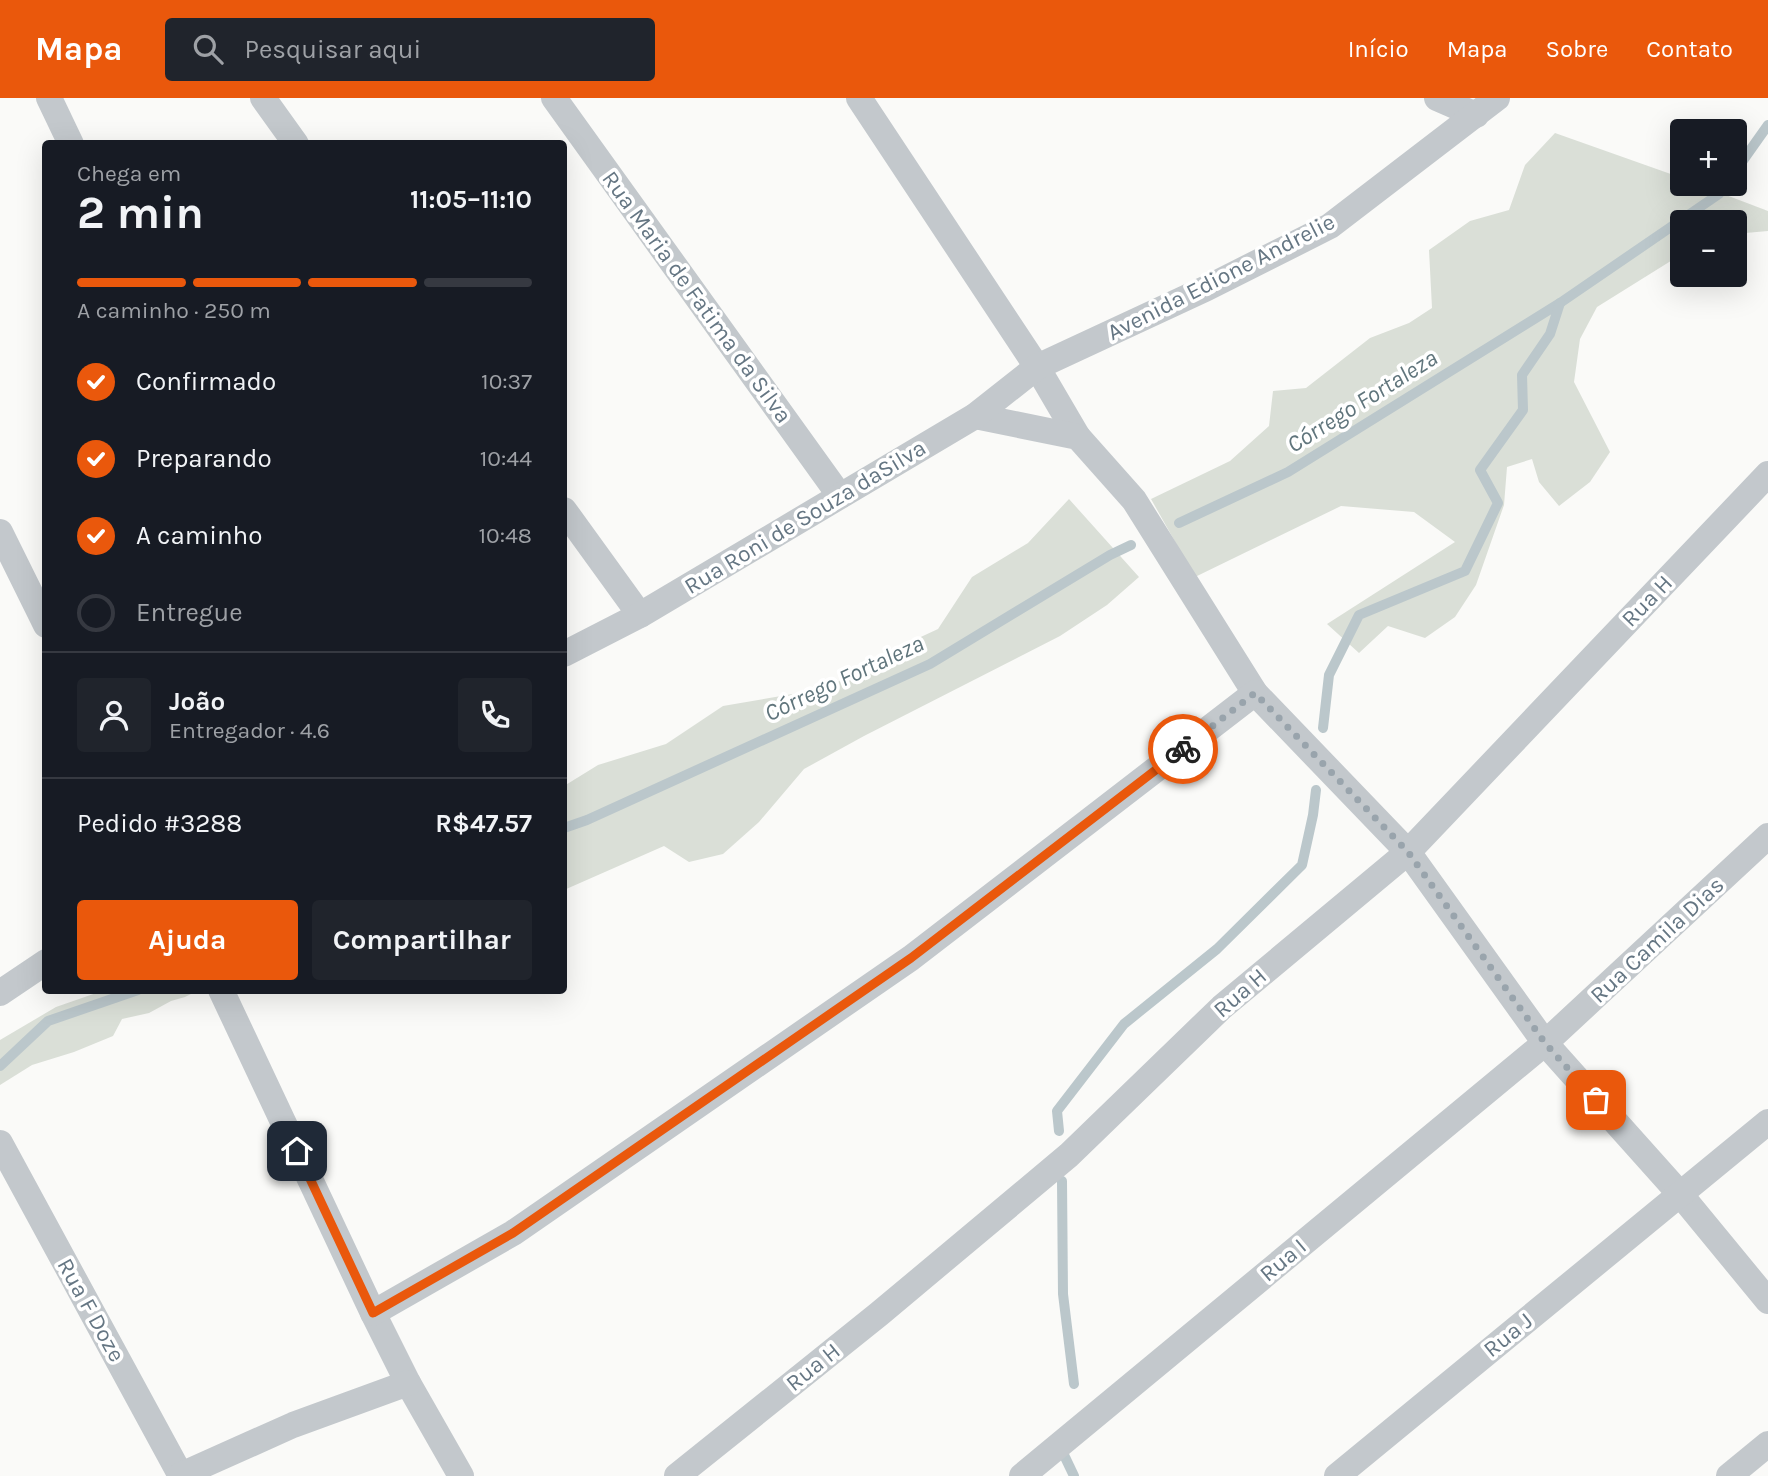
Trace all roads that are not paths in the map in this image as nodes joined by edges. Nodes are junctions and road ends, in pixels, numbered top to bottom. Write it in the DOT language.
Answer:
graph roads {
  1 [pos="49,98"];
  2 [pos="263,98"];
  3 [pos="554,98"];
  4 [pos="859,98"];
  5 [pos="1437,98"];
  6 [pos="1497,98"];
  7 [pos="1476,115"];
  8 [pos="69,140"];
  9 [pos="293,140"];
  10 [pos="1037,367"];
  11 [pos="975,416"];
  12 [pos="1078,437"];
  13 [pos="1768,474"];
  14 [pos="840,496"];
  15 [pos="567,514"];
  16 [pos="0,532"];
  17 [pos="640,615"];
  18 [pos="42,617"];
  19 [pos="567,652"];
  20 [pos="1255,693"];
  21 [pos="1768,836"];
  22 [pos="1408,852"];
  23 [pos="42,965"];
  24 [pos="0,993"];
  25 [pos="223,994"];
  26 [pos="1545,1043"];
  27 [pos="1768,1122"];
  28 [pos="0,1143"];
  29 [pos="1680,1194"];
  30 [pos="1768,1301"];
  31 [pos="373,1313"];
  32 [pos="408,1383"];
  33 [pos="1768,1444"];
  34 [pos="181,1476"];
  35 [pos="461,1476"];
  36 [pos="677,1476"];
  37 [pos="1021,1476"];
  38 [pos="1337,1476"];
  39 [pos="1729,1476"];
  1 -- 8 [label="street"];
  2 -- 9 [label="street"];
  3 -- 14 [label="street, Rua Maria de Fatima da Silva"];
  4 -- 10 [label="street"];
  5 -- 7 [label="street"];
  6 -- 7 [label="street, Avenida Edione Andrelie"];
  7 -- 10 [label="street, Avenida Edione Andrelie"];
  10 -- 11 [label="street, Rua Roni de Souza daSilva"];
  10 -- 12 [label="street"];
  11 -- 12 [label="street"];
  11 -- 14 [label="street, Rua Roni de Souza daSilva"];
  12 -- 20 [label="street"];
  13 -- 22 [label="street, Rua H"];
  14 -- 17 [label="street, Rua Roni de Souza daSilva"];
  15 -- 17 [label="street"];
  16 -- 18 [label="street"];
  17 -- 19 [label="street, Rua Roni de Souza daSilva"];
  20 -- 22 [label="street"];
  20 -- 31 [label="street"];
  21 -- 26 [label="street, Rua Camila Dias"];
  22 -- 26 [label="street"];
  22 -- 36 [label="street, Rua H"];
  23 -- 24 [label="street"];
  25 -- 31 [label="street"];
  26 -- 29 [label="street"];
  26 -- 37 [label="street, Rua I"];
  27 -- 29 [label="street, Rua J"];
  28 -- 34 [label="street, Rua F Doze"];
  29 -- 30 [label="street"];
  29 -- 38 [label="street, Rua J"];
  31 -- 32 [label="street"];
  32 -- 34 [label="street"];
  32 -- 35 [label="street"];
  33 -- 39 [label="street"];
}
